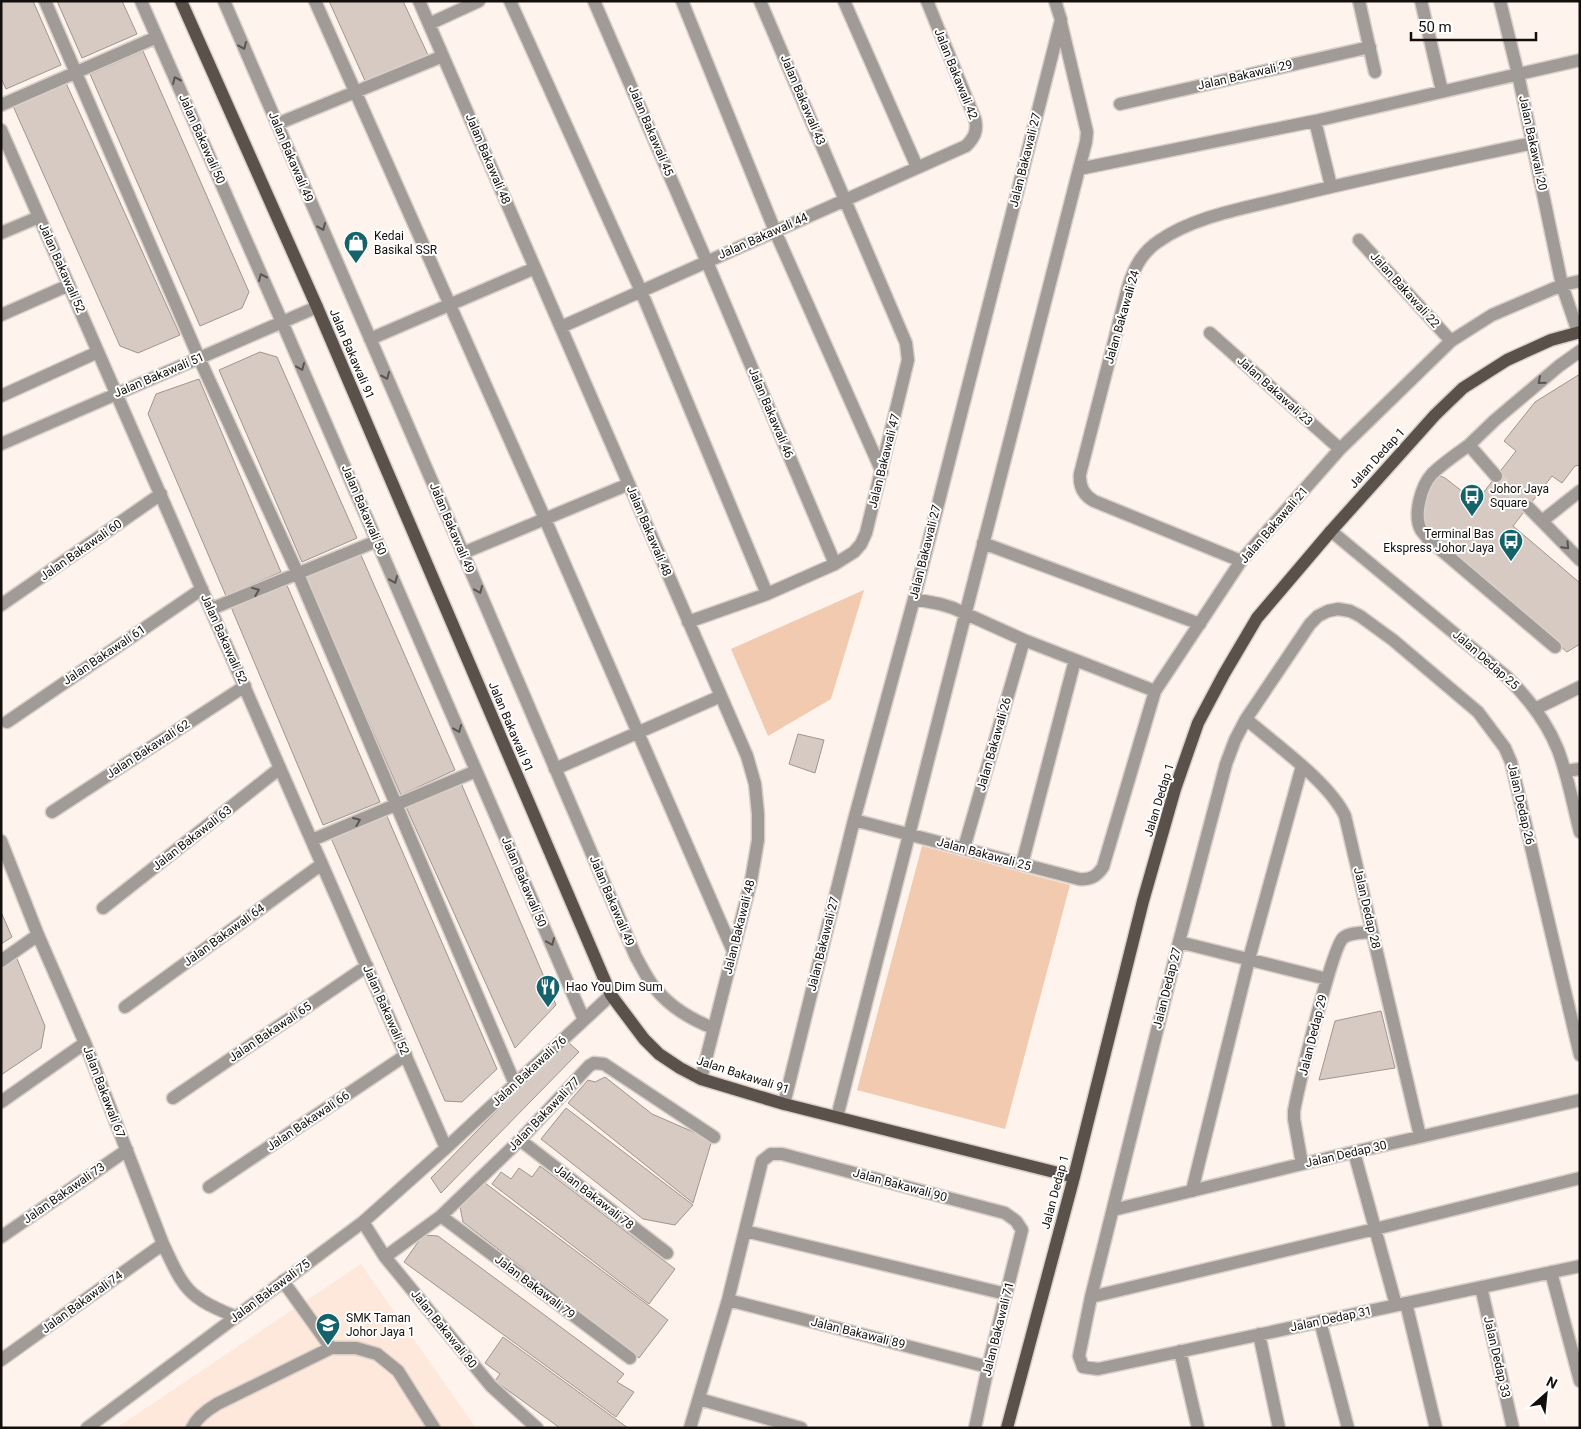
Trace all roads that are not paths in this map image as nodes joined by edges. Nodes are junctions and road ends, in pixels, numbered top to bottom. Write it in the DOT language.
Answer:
graph roads {
  1 [pos="45,1"];
  2 [pos="141,1"];
  3 [pos="182,1"];
  4 [pos="224,1"];
  5 [pos="315,1"];
  6 [pos="419,1"];
  7 [pos="479,1"];
  8 [pos="510,1"];
  9 [pos="594,1"];
  10 [pos="682,1"];
  11 [pos="760,1"];
  12 [pos="844,1"];
  13 [pos="927,1"];
  14 [pos="1056,1"];
  15 [pos="1360,1"];
  16 [pos="1421,1"];
  17 [pos="1500,1"];
  18 [pos="1061,20"];
  19 [pos="429,24"];
  20 [pos="157,37"];
  21 [pos="1370,47"];
  22 [pos="443,56"];
  23 [pos="1580,60"];
  24 [pos="76,72"];
  25 [pos="1375,72"];
  26 [pos="1518,74"];
  27 [pos="1442,91"];
  28 [pos="355,92"];
  29 [pos="1120,104"];
  30 [pos="1,105"];
  31 [pos="1315,121"];
  32 [pos="277,124"];
  33 [pos="1,130"];
  34 [pos="1533,144"];
  35 [pos="4,145"];
  36 [pos="966,146"];
  37 [pos="917,168"];
  38 [pos="1079,169"];
  39 [pos="1331,186"];
  40 [pos="845,200"];
  41 [pos="39,217"];
  42 [pos="775,231"];
  43 [pos="1,233"];
  44 [pos="1359,240"];
  45 [pos="707,262"];
  46 [pos="535,268"];
  47 [pos="1580,281"];
  48 [pos="69,285"];
  49 [pos="1562,285"];
  50 [pos="641,291"];
  51 [pos="450,305"];
  52 [pos="317,307"];
  53 [pos="1,314"];
  54 [pos="282,322"];
  55 [pos="561,327"];
  56 [pos="1579,332"];
  57 [pos="1210,333"];
  58 [pos="370,339"];
  59 [pos="1451,341"];
  60 [pos="1580,351"];
  61 [pos="98,352"];
  62 [pos="199,358"];
  63 [pos="117,394"];
  64 [pos="1,396"];
  65 [pos="1,444"];
  66 [pos="1469,445"];
  67 [pos="1340,449"];
  68 [pos="882,472"];
  69 [pos="1496,476"];
  70 [pos="629,484"];
  71 [pos="1580,491"];
  72 [pos="161,494"];
  73 [pos="1528,507"];
  74 [pos="545,519"];
  75 [pos="1542,521"];
  76 [pos="1330,531"];
  77 [pos="377,541"];
  78 [pos="983,543"];
  79 [pos="463,553"];
  80 [pos="1580,560"];
  81 [pos="1241,561"];
  82 [pos="835,564"];
  83 [pos="298,574"];
  84 [pos="202,589"];
  85 [pos="767,594"];
  86 [pos="914,599"];
  87 [pos="1,605"];
  88 [pos="211,609"];
  89 [pos="965,614"];
  90 [pos="688,622"];
  91 [pos="1200,624"];
  92 [pos="1307,629"];
  93 [pos="1024,640"];
  94 [pos="1555,647"];
  95 [pos="1075,660"];
  96 [pos="244,686"];
  97 [pos="1580,687"];
  98 [pos="1155,691"];
  99 [pos="721,696"];
  100 [pos="1535,709"];
  101 [pos="1246,719"];
  102 [pos="7,722"];
  103 [pos="638,733"];
  104 [pos="1302,766"];
  105 [pos="280,768"];
  106 [pos="555,769"];
  107 [pos="1580,769"];
  108 [pos="476,771"];
  109 [pos="1565,772"];
  110 [pos="395,805"];
  111 [pos="52,812"];
  112 [pos="854,820"];
  113 [pos="1580,832"];
  114 [pos="909,834"];
  115 [pos="312,840"];
  116 [pos="1,842"];
  117 [pos="964,848"];
  118 [pos="1105,860"];
  119 [pos="322,864"];
  120 [pos="1022,864"];
  121 [pos="103,908"];
  122 [pos="1372,932"];
  123 [pos="38,935"];
  124 [pos="1179,942"];
  125 [pos="733,951"];
  126 [pos="1249,959"];
  127 [pos="1,961"];
  128 [pos="367,966"];
  129 [pos="1327,978"];
  130 [pos="611,995"];
  131 [pos="125,1007"];
  132 [pos="584,1020"];
  133 [pos="713,1028"];
  134 [pos="86,1043"];
  135 [pos="406,1055"];
  136 [pos="1580,1055"];
  137 [pos="701,1079"];
  138 [pos="515,1084"];
  139 [pos="173,1098"];
  140 [pos="1580,1100"];
  141 [pos="1,1102"];
  142 [pos="784,1104"];
  143 [pos="837,1117"];
  144 [pos="1420,1136"];
  145 [pos="714,1137"];
  146 [pos="520,1140"];
  147 [pos="446,1148"];
  148 [pos="127,1150"];
  149 [pos="1354,1152"];
  150 [pos="1302,1164"];
  151 [pos="1074,1177"];
  152 [pos="1580,1178"];
  153 [pos="209,1187"];
  154 [pos="1192,1191"];
  155 [pos="1113,1210"];
  156 [pos="441,1216"];
  157 [pos="363,1222"];
  158 [pos="1375,1229"];
  159 [pos="1022,1230"];
  160 [pos="745,1231"];
  161 [pos="1,1237"];
  162 [pos="163,1244"];
  163 [pos="667,1253"];
  164 [pos="385,1257"];
  165 [pos="1580,1266"];
  166 [pos="1551,1272"];
  167 [pos="283,1281"];
  168 [pos="1481,1287"];
  169 [pos="1006,1294"];
  170 [pos="1091,1297"];
  171 [pos="728,1300"];
  172 [pos="1401,1304"];
  173 [pos="236,1317"];
  174 [pos="1320,1321"];
  175 [pos="1259,1334"];
  176 [pos="330,1348"];
  177 [pos="1180,1351"];
  178 [pos="630,1358"];
  179 [pos="1,1360"];
  180 [pos="988,1367"];
  181 [pos="1083,1367"];
  182 [pos="1580,1380"];
  183 [pos="699,1399"];
  184 [pos="1195,1427"];
  185 [pos="87,1428"];
  186 [pos="192,1428"];
  187 [pos="434,1428"];
  188 [pos="537,1428"];
  189 [pos="690,1428"];
  190 [pos="801,1428"];
  191 [pos="975,1428"];
  192 [pos="1007,1428"];
  193 [pos="1279,1428"];
  194 [pos="1348,1428"];
  195 [pos="1436,1428"];
  196 [pos="1513,1428"];
  1 -- 24 [label="street"];
  2 -- 20 [label="street, Jalan Bakawali 50"];
  3 -- 52 [label="main road, Jalan Bakawali 91"];
  4 -- 32 [label="street, Jalan Bakawali 49, one-way"];
  5 -- 28 [label="street"];
  6 -- 19 [label="street, Jalan Bakawali 48"];
  7 -- 19 [label="street"];
  8 -- 50 [label="street"];
  9 -- 45 [label="street, Jalan Bakawali 45"];
  10 -- 42 [label="street"];
  11 -- 40 [label="street, Jalan Bakawali 43"];
  12 -- 37 [label="street"];
  13 -- 36 [label="street, Jalan Bakawali 42"];
  14 -- 18 [label="street"];
  15 -- 21 [label="street"];
  16 -- 27 [label="street"];
  17 -- 26 [label="street, Jalan Bakawali 20"];
  18 -- 38 [label="street"];
  18 -- 86 [label="street, Jalan Bakawali 27"];
  19 -- 22 [label="street, Jalan Bakawali 48"];
  20 -- 24 [label="street"];
  54 -- 20 [label="street, Jalan Bakawali 50, one-way"];
  21 -- 25 [label="street"];
  21 -- 29 [label="street, Jalan Bakawali 29"];
  22 -- 28 [label="street"];
  22 -- 46 [label="street, Jalan Bakawali 48"];
  23 -- 26 [label="street"];
  24 -- 30 [label="street"];
  24 -- 62 [label="street"];
  26 -- 27 [label="street"];
  26 -- 34 [label="street, Jalan Bakawali 20"];
  27 -- 31 [label="street"];
  28 -- 32 [label="street"];
  28 -- 51 [label="street"];
  31 -- 38 [label="street"];
  31 -- 39 [label="street"];
  32 -- 58 [label="street, Jalan Bakawali 49, one-way"];
  33 -- 35 [label="street, Jalan Bakawali 52"];
  34 -- 39 [label="street, Jalan Bakawali 24"];
  34 -- 49 [label="street, Jalan Bakawali 20"];
  35 -- 41 [label="street, Jalan Bakawali 52"];
  36 -- 37 [label="street, Jalan Bakawali 44"];
  37 -- 40 [label="street, Jalan Bakawali 44"];
  38 -- 78 [label="street"];
  39 -- 81 [label="street, Jalan Bakawali 24"];
  40 -- 42 [label="street, Jalan Bakawali 44"];
  40 -- 68 [label="street, Jalan Bakawali 47"];
  41 -- 43 [label="street"];
  41 -- 48 [label="street, Jalan Bakawali 52"];
  42 -- 45 [label="street, Jalan Bakawali 44"];
  42 -- 68 [label="street"];
  44 -- 59 [label="street, Jalan Bakawali 22"];
  45 -- 50 [label="street, Jalan Bakawali 44"];
  45 -- 82 [label="street, Jalan Bakawali 46"];
  46 -- 51 [label="street"];
  46 -- 55 [label="street, Jalan Bakawali 48"];
  47 -- 49 [label="street, Jalan Bakawali 21"];
  48 -- 53 [label="street"];
  48 -- 61 [label="street, Jalan Bakawali 52"];
  49 -- 56 [label="street, Jalan Bakawali 20"];
  49 -- 59 [label="street, Jalan Bakawali 21"];
  50 -- 55 [label="street, Jalan Bakawali 44"];
  50 -- 85 [label="street"];
  51 -- 58 [label="street"];
  51 -- 74 [label="street"];
  52 -- 54 [label="street, Jalan Bakawali 51"];
  52 -- 130 [label="main road, Jalan Bakawali 91"];
  54 -- 62 [label="street, Jalan Bakawali 51"];
  54 -- 77 [label="street, Jalan Bakawali 50, one-way"];
  55 -- 70 [label="street, Jalan Bakawali 48"];
  56 -- 76 [label="main road, Jalan Dedap 1"];
  57 -- 67 [label="street, Jalan Bakawali 23"];
  58 -- 79 [label="street, Jalan Bakawali 49, one-way"];
  59 -- 67 [label="street, Jalan Bakawali 21"];
  60 -- 66 [label="street, one-way"];
  61 -- 63 [label="street, Jalan Bakawali 52"];
  61 -- 64 [label="street"];
  62 -- 63 [label="street, Jalan Bakawali 51"];
  62 -- 83 [label="street"];
  63 -- 65 [label="street, Jalan Bakawali 51"];
  63 -- 72 [label="street, Jalan Bakawali 52"];
  66 -- 69 [label="street"];
  66 -- 94 [label="street"];
  67 -- 81 [label="street, Jalan Bakawali 21"];
  68 -- 82 [label="street, Jalan Bakawali 47"];
  70 -- 74 [label="street"];
  70 -- 90 [label="street, Jalan Bakawali 48"];
  71 -- 75 [label="street"];
  72 -- 84 [label="street, Jalan Bakawali 52"];
  72 -- 87 [label="street, Jalan Bakawali 60"];
  73 -- 75 [label="street"];
  74 -- 79 [label="street"];
  74 -- 103 [label="street"];
  75 -- 80 [label="street, one-way"];
  76 -- 100 [label="street, Jalan Dedap 25"];
  76 -- 151 [label="main road, Jalan Dedap 1"];
  77 -- 83 [label="street"];
  77 -- 108 [label="street, Jalan Bakawali 50, one-way"];
  78 -- 89 [label="street"];
  78 -- 91 [label="street"];
  79 -- 106 [label="street, Jalan Bakawali 49, one-way"];
  81 -- 91 [label="street, Jalan Bakawali 21"];
  82 -- 85 [label="street, Jalan Bakawali 47"];
  88 -- 83 [label="street, one-way"];
  83 -- 110 [label="street"];
  84 -- 88 [label="street, Jalan Bakawali 52"];
  84 -- 102 [label="street, Jalan Bakawali 61"];
  85 -- 90 [label="street, Jalan Bakawali 47"];
  86 -- 89 [label="street"];
  86 -- 112 [label="street, Jalan Bakawali 27"];
  88 -- 96 [label="street, Jalan Bakawali 52"];
  89 -- 93 [label="street"];
  89 -- 114 [label="street"];
  90 -- 99 [label="street, Jalan Bakawali 48"];
  91 -- 98 [label="street, Jalan Bakawali 21"];
  92 -- 101 [label="street, Jalan Dedap 27"];
  92 -- 136 [label="street, Jalan Dedap 26"];
  93 -- 95 [label="street"];
  93 -- 117 [label="street, Jalan Bakawali 26"];
  95 -- 98 [label="street"];
  95 -- 120 [label="street"];
  96 -- 105 [label="street, Jalan Bakawali 52"];
  96 -- 111 [label="street, Jalan Bakawali 62"];
  97 -- 100 [label="street"];
  98 -- 118 [label="street, Jalan Bakawali 21"];
  99 -- 103 [label="street"];
  99 -- 125 [label="street, Jalan Bakawali 48"];
  100 -- 109 [label="street, Jalan Dedap 25"];
  101 -- 104 [label="street, Jalan Dedap 28"];
  101 -- 124 [label="street, Jalan Dedap 27"];
  103 -- 106 [label="street"];
  103 -- 125 [label="street"];
  104 -- 122 [label="street, Jalan Dedap 28"];
  104 -- 126 [label="street"];
  105 -- 115 [label="street, Jalan Bakawali 52"];
  105 -- 121 [label="street, Jalan Bakawali 63"];
  106 -- 133 [label="street, Jalan Bakawali 49"];
  107 -- 109 [label="street"];
  108 -- 110 [label="street"];
  108 -- 132 [label="street, Jalan Bakawali 50, one-way"];
  109 -- 113 [label="street, Jalan Dedap 25"];
  115 -- 110 [label="street, one-way"];
  110 -- 138 [label="street"];
  112 -- 114 [label="street, Jalan Bakawali 25"];
  112 -- 142 [label="street, Jalan Bakawali 27"];
  114 -- 117 [label="street, Jalan Bakawali 25"];
  114 -- 143 [label="street"];
  115 -- 119 [label="street, Jalan Bakawali 52"];
  116 -- 123 [label="street, Jalan Bakawali 67"];
  117 -- 120 [label="street, Jalan Bakawali 25"];
  118 -- 120 [label="street, Jalan Bakawali 25"];
  119 -- 128 [label="street, Jalan Bakawali 52"];
  119 -- 131 [label="street, Jalan Bakawali 64"];
  122 -- 129 [label="street, Jalan Dedap 29"];
  122 -- 144 [label="street, Jalan Dedap 28"];
  123 -- 127 [label="street"];
  123 -- 134 [label="street, Jalan Bakawali 67"];
  124 -- 126 [label="street"];
  124 -- 155 [label="street, Jalan Dedap 27"];
  125 -- 133 [label="street, Jalan Bakawali 48"];
  126 -- 129 [label="street"];
  126 -- 154 [label="street"];
  128 -- 135 [label="street, Jalan Bakawali 52"];
  128 -- 139 [label="street, Jalan Bakawali 65"];
  129 -- 150 [label="street, Jalan Dedap 29"];
  130 -- 132 [label="street, Jalan Bakawali 76"];
  130 -- 137 [label="main road, Jalan Bakawali 91"];
  132 -- 138 [label="street, Jalan Bakawali 76"];
  133 -- 137 [label="street, Jalan Bakawali 48"];
  134 -- 141 [label="street"];
  134 -- 148 [label="street, Jalan Bakawali 67"];
  135 -- 147 [label="street, Jalan Bakawali 52"];
  135 -- 153 [label="street, Jalan Bakawali 66"];
  137 -- 142 [label="main road, Jalan Bakawali 91"];
  138 -- 147 [label="street, Jalan Bakawali 76"];
  140 -- 144 [label="street, Jalan Dedap 30"];
  142 -- 143 [label="main road, Jalan Bakawali 91"];
  143 -- 151 [label="main road, Jalan Bakawali 91"];
  144 -- 149 [label="street, Jalan Dedap 30"];
  145 -- 146 [label="street, Jalan Bakawali 77"];
  146 -- 156 [label="street, Jalan Bakawali 77"];
  146 -- 163 [label="street, Jalan Bakawali 78"];
  147 -- 157 [label="street, Jalan Bakawali 75"];
  148 -- 161 [label="street, Jalan Bakawali 73"];
  148 -- 162 [label="street, Jalan Bakawali 67"];
  149 -- 150 [label="street, Jalan Dedap 30"];
  149 -- 158 [label="street"];
  150 -- 154 [label="street, Jalan Dedap 30"];
  151 -- 192 [label="main road, Jalan Dedap 1"];
  152 -- 158 [label="street"];
  154 -- 155 [label="street, Jalan Dedap 30"];
  155 -- 170 [label="street, Jalan Dedap 27"];
  156 -- 164 [label="street, Jalan Bakawali 77"];
  156 -- 178 [label="street, Jalan Bakawali 79"];
  157 -- 164 [label="street, Jalan Bakawali 80"];
  157 -- 167 [label="street, Jalan Bakawali 75"];
  158 -- 170 [label="street"];
  158 -- 172 [label="street"];
  159 -- 160 [label="street, Jalan Bakawali 90"];
  159 -- 169 [label="street, Jalan Bakawali 71"];
  160 -- 169 [label="street"];
  160 -- 171 [label="street"];
  162 -- 173 [label="street, Jalan Bakawali 67"];
  162 -- 179 [label="street, Jalan Bakawali 74"];
  164 -- 188 [label="street, Jalan Bakawali 80"];
  165 -- 166 [label="street, Jalan Dedap 31"];
  166 -- 168 [label="street, Jalan Dedap 31"];
  166 -- 182 [label="street"];
  167 -- 173 [label="street, Jalan Bakawali 75"];
  167 -- 176 [label="street"];
  168 -- 172 [label="street, Jalan Dedap 31"];
  168 -- 196 [label="street, Jalan Dedap 33"];
  169 -- 180 [label="street, Jalan Bakawali 71"];
  170 -- 181 [label="street, Jalan Dedap 27"];
  171 -- 180 [label="street, Jalan Bakawali 89"];
  171 -- 183 [label="street"];
  172 -- 174 [label="street, Jalan Dedap 31"];
  172 -- 195 [label="street"];
  173 -- 185 [label="street, Jalan Bakawali 75"];
  174 -- 175 [label="street, Jalan Dedap 31"];
  174 -- 194 [label="street"];
  175 -- 177 [label="street, Jalan Dedap 31"];
  175 -- 193 [label="street"];
  176 -- 186 [label="street"];
  176 -- 187 [label="street"];
  177 -- 181 [label="street, Jalan Dedap 31"];
  177 -- 184 [label="street"];
  180 -- 191 [label="street, Jalan Bakawali 71"];
  183 -- 189 [label="street"];
  183 -- 190 [label="street"];
}
